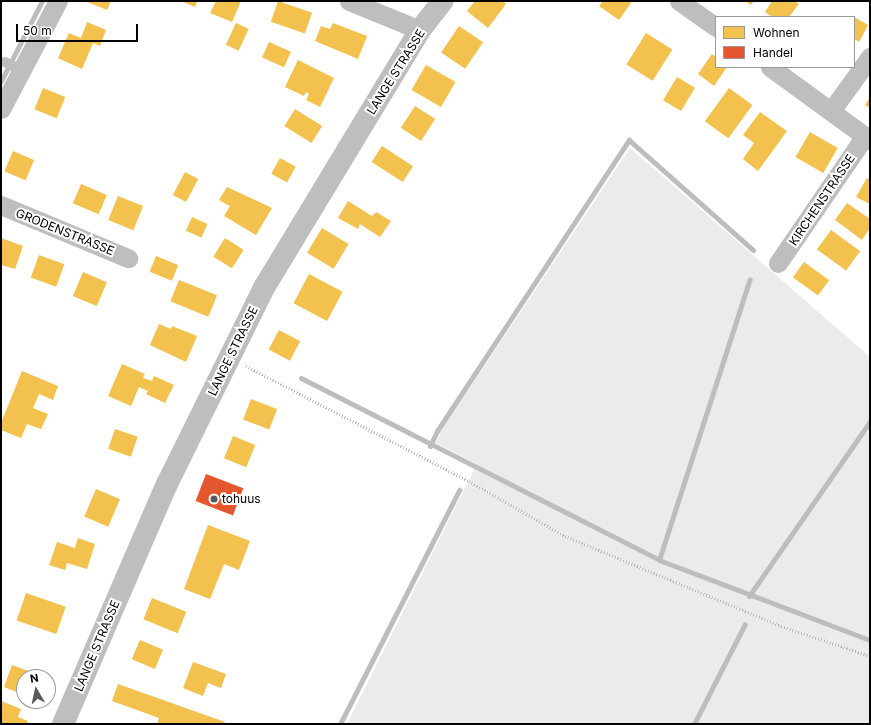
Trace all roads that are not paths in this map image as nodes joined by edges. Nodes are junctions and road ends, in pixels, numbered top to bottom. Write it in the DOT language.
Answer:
graph roads {
  1 [pos="58,1"];
  2 [pos="349,1"];
  3 [pos="444,1"];
  4 [pos="680,1"];
  5 [pos="715,27"];
  6 [pos="420,30"];
  7 [pos="870,57"];
  8 [pos="5,62"];
  9 [pos="771,68"];
  10 [pos="21,70"];
  11 [pos="1,109"];
  12 [pos="831,111"];
  13 [pos="867,138"];
  14 [pos="1,205"];
  15 [pos="128,258"];
  16 [pos="778,263"];
  17 [pos="64,724"];
  1 -- 10 [label="street"];
  2 -- 6 [label="street"];
  3 -- 6 [label="street, LANGE STRASSE"];
  4 -- 5 [label="street"];
  6 -- 17 [label="street, LANGE STRASSE"];
  7 -- 12 [label="street"];
  8 -- 10 [label="lane"];
  9 -- 12 [label="street"];
  10 -- 11 [label="street"];
  12 -- 13 [label="street"];
  13 -- 16 [label="street, KIRCHENSTRASSE"];
  14 -- 15 [label="street, GRODENSTRASSE"];
}
